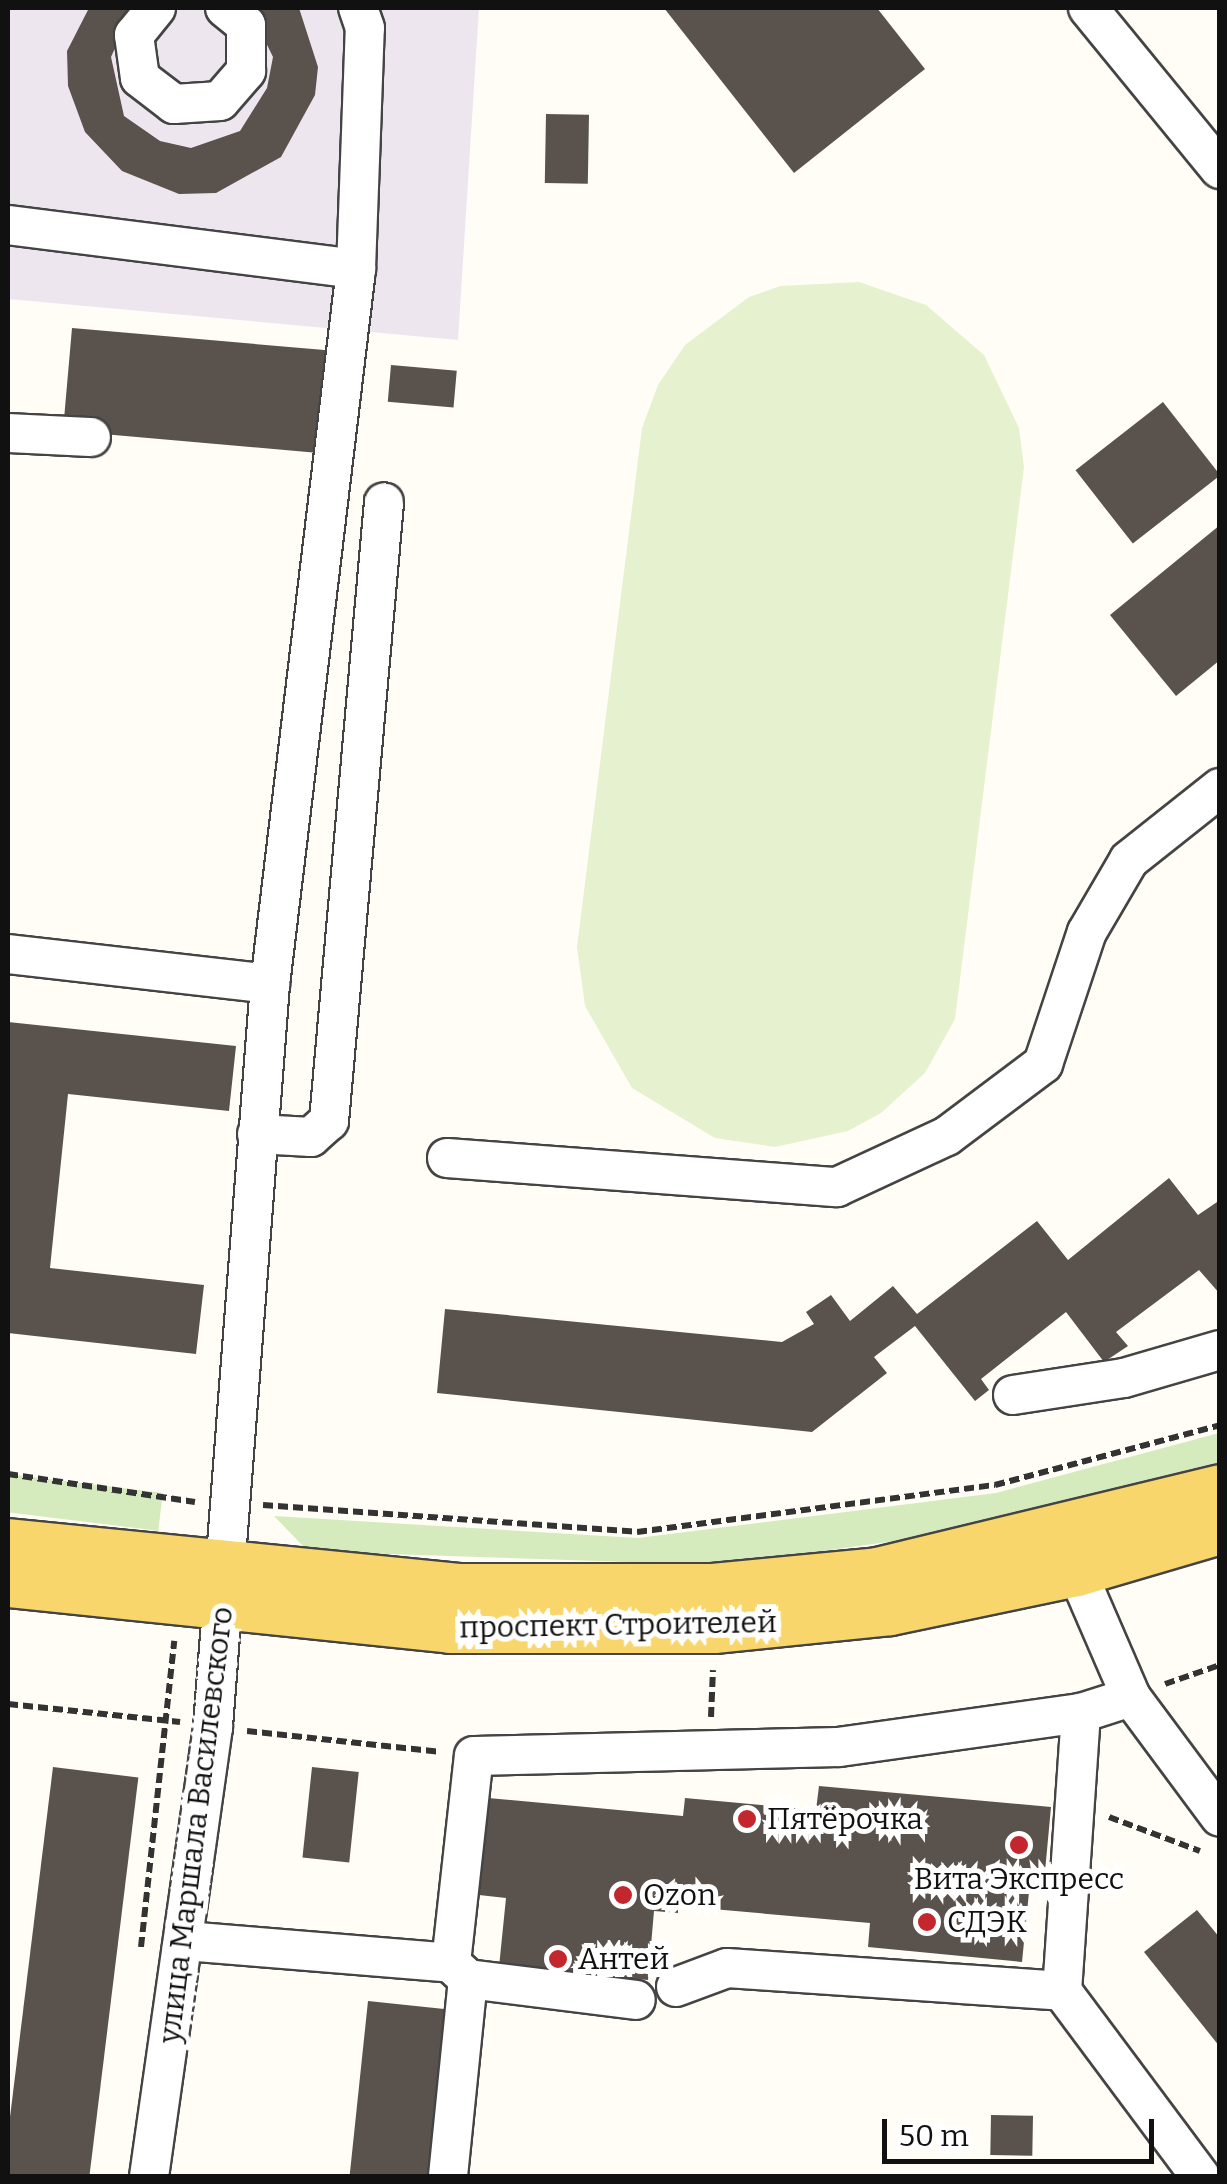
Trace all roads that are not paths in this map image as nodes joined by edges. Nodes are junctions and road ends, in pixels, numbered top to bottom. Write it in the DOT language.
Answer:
graph roads {
  1 [pos="156,8"];
  2 [pos="225,8"];
  3 [pos="358,8"];
  4 [pos="1088,8"];
  5 [pos="1220,170"];
  6 [pos="8,225"];
  7 [pos="356,269"];
  8 [pos="8,433"];
  9 [pos="91,437"];
  10 [pos="384,502"];
  11 [pos="1220,788"];
  12 [pos="8,954"];
  13 [pos="270,984"];
  14 [pos="256,1134"];
  15 [pos="446,1158"];
  16 [pos="1220,1350"];
  17 [pos="1013,1395"];
  18 [pos="1220,1489"];
  19 [pos="1220,1530"];
  20 [pos="8,1543"];
  21 [pos="1077,1572"];
  22 [pos="8,1583"];
  23 [pos="224,1590"];
  24 [pos="1131,1697"];
  25 [pos="1080,1713"];
  26 [pos="1212,1793"];
  27 [pos="186,1941"];
  28 [pos="459,1971"];
  29 [pos="676,1987"];
  30 [pos="1062,1991"];
  31 [pos="636,2000"];
  32 [pos="1189,2172"];
  33 [pos="148,2176"];
  34 [pos="448,2176"];
  1 -- 2 [label="street"];
  3 -- 7 [label="street, улица Маршала Василевского"];
  4 -- 5 [label="street"];
  6 -- 7 [label="street"];
  7 -- 13 [label="street, улица Маршала Василевского"];
  8 -- 9 [label="street"];
  10 -- 14 [label="street"];
  11 -- 15 [label="street"];
  12 -- 13 [label="street"];
  13 -- 14 [label="street, улица Маршала Василевского"];
  14 -- 23 [label="street, улица Маршала Василевского"];
  16 -- 17 [label="street"];
  18 -- 23 [label="main road, проспект Строителей"];
  19 -- 21 [label="main road, проспект Строителей"];
  20 -- 23 [label="main road, проспект Строителей"];
  21 -- 23 [label="main road, проспект Строителей"];
  21 -- 24 [label="street"];
  22 -- 23 [label="main road, проспект Строителей"];
  23 -- 27 [label="street, улица Маршала Василевского"];
  24 -- 25 [label="street"];
  24 -- 26 [label="street"];
  25 -- 28 [label="street"];
  25 -- 30 [label="street"];
  27 -- 28 [label="street"];
  27 -- 33 [label="street, улица Маршала Василевского"];
  28 -- 31 [label="street"];
  28 -- 34 [label="street"];
  29 -- 30 [label="street"];
  30 -- 32 [label="street"];
}
